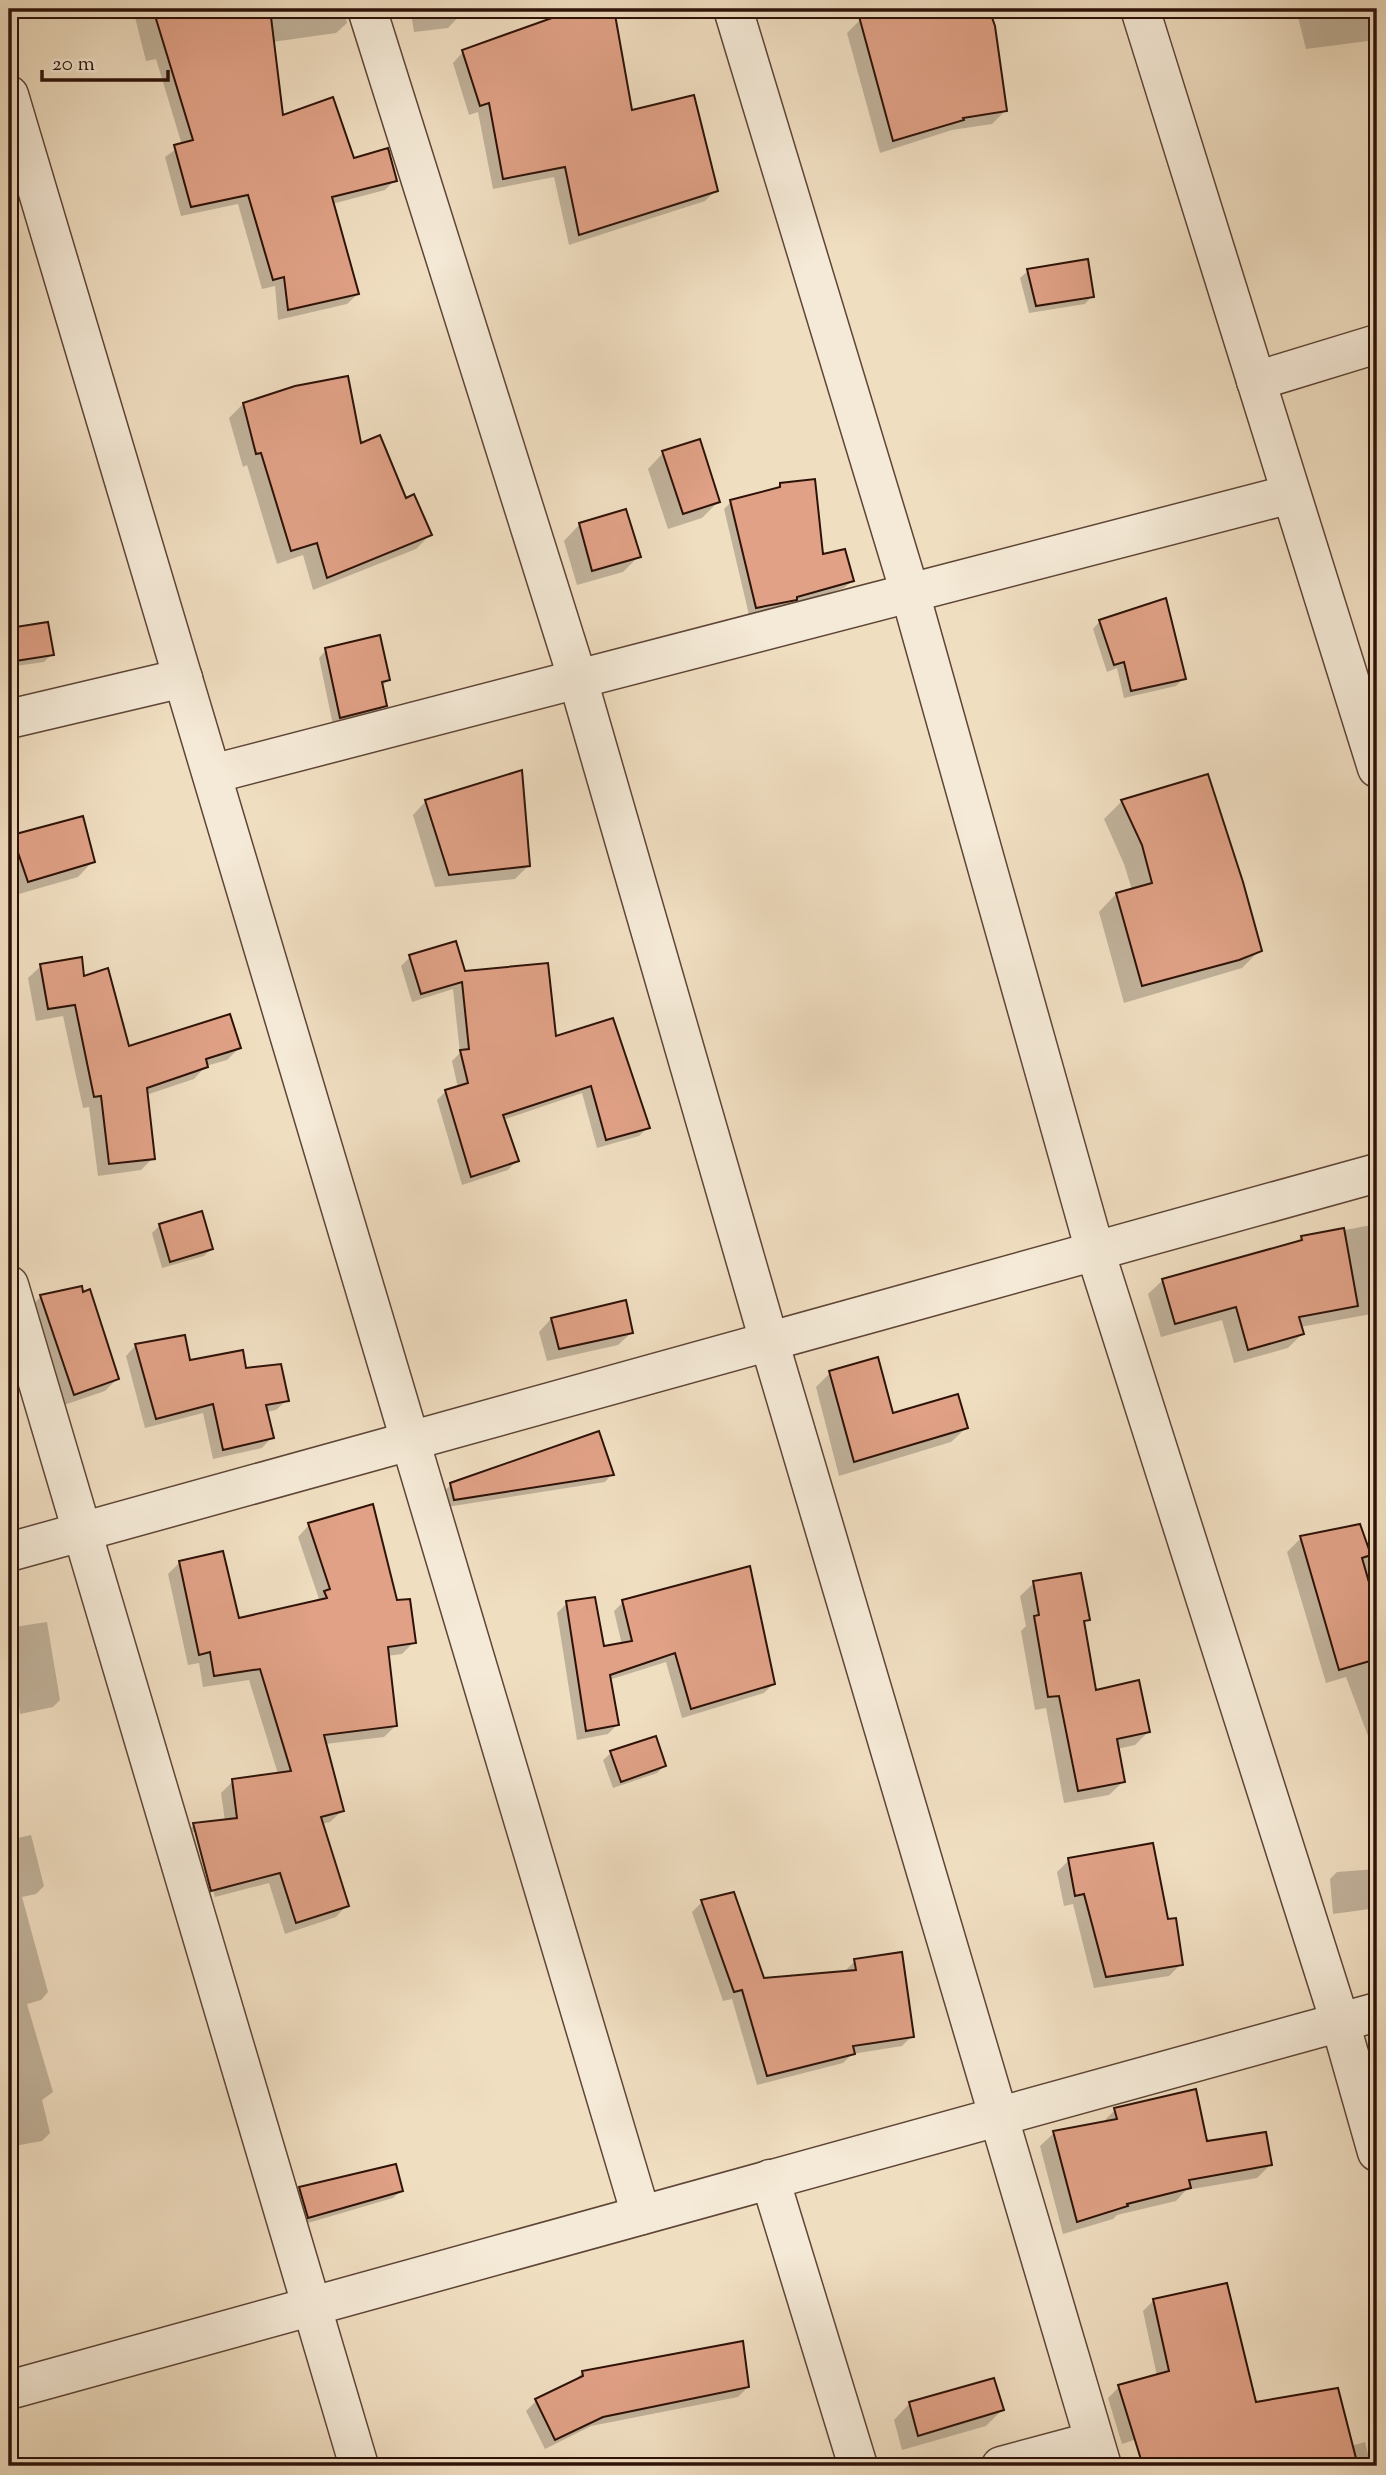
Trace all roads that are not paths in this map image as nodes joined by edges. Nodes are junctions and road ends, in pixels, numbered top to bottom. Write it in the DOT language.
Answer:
graph roads {
  1 [pos="367,9"];
  2 [pos="733,9"];
  3 [pos="1140,9"];
  4 [pos="9,95"];
  5 [pos="1377,344"];
  6 [pos="1256,381"];
  7 [pos="1291,494"];
  8 [pos="910,593"];
  9 [pos="183,678"];
  10 [pos="578,680"];
  11 [pos="9,719"];
  12 [pos="1377,768"];
  13 [pos="212,774"];
  14 [pos="1377,1172"];
  15 [pos="1095,1251"];
  16 [pos="9,1284"];
  17 [pos="769,1341"];
  18 [pos="411,1440"];
  19 [pos="82,1532"];
  20 [pos="9,1552"];
  21 [pos="1377,2012"];
  22 [pos="1340,2022"];
  23 [pos="1000,2116"];
  24 [pos="1377,2152"];
  25 [pos="770,2179"];
  26 [pos="640,2215"];
  27 [pos="311,2306"];
  28 [pos="9,2390"];
  29 [pos="1098,2454"];
  30 [pos="359,2466"];
  31 [pos="858,2466"];
  32 [pos="1001,2466"];
  1 -- 10 [label="street"];
  2 -- 8 [label="street"];
  3 -- 6 [label="street"];
  4 -- 9 [label="street"];
  5 -- 6 [label="street"];
  6 -- 7 [label="street"];
  7 -- 8 [label="street"];
  7 -- 12 [label="street"];
  8 -- 10 [label="street"];
  8 -- 15 [label="street"];
  9 -- 11 [label="street"];
  9 -- 13 [label="street"];
  10 -- 13 [label="street"];
  10 -- 17 [label="street"];
  13 -- 18 [label="street"];
  14 -- 15 [label="street"];
  15 -- 17 [label="street"];
  15 -- 22 [label="street"];
  16 -- 19 [label="street"];
  17 -- 18 [label="street"];
  17 -- 23 [label="street"];
  18 -- 19 [label="street"];
  18 -- 26 [label="street"];
  19 -- 20 [label="street"];
  19 -- 27 [label="street"];
  21 -- 22 [label="street"];
  22 -- 23 [label="street"];
  22 -- 24 [label="street"];
  23 -- 25 [label="street"];
  23 -- 29 [label="street"];
  25 -- 26 [label="street"];
  25 -- 31 [label="street"];
  26 -- 27 [label="street"];
  27 -- 28 [label="street"];
  27 -- 30 [label="street"];
  29 -- 32 [label="street"];
}
